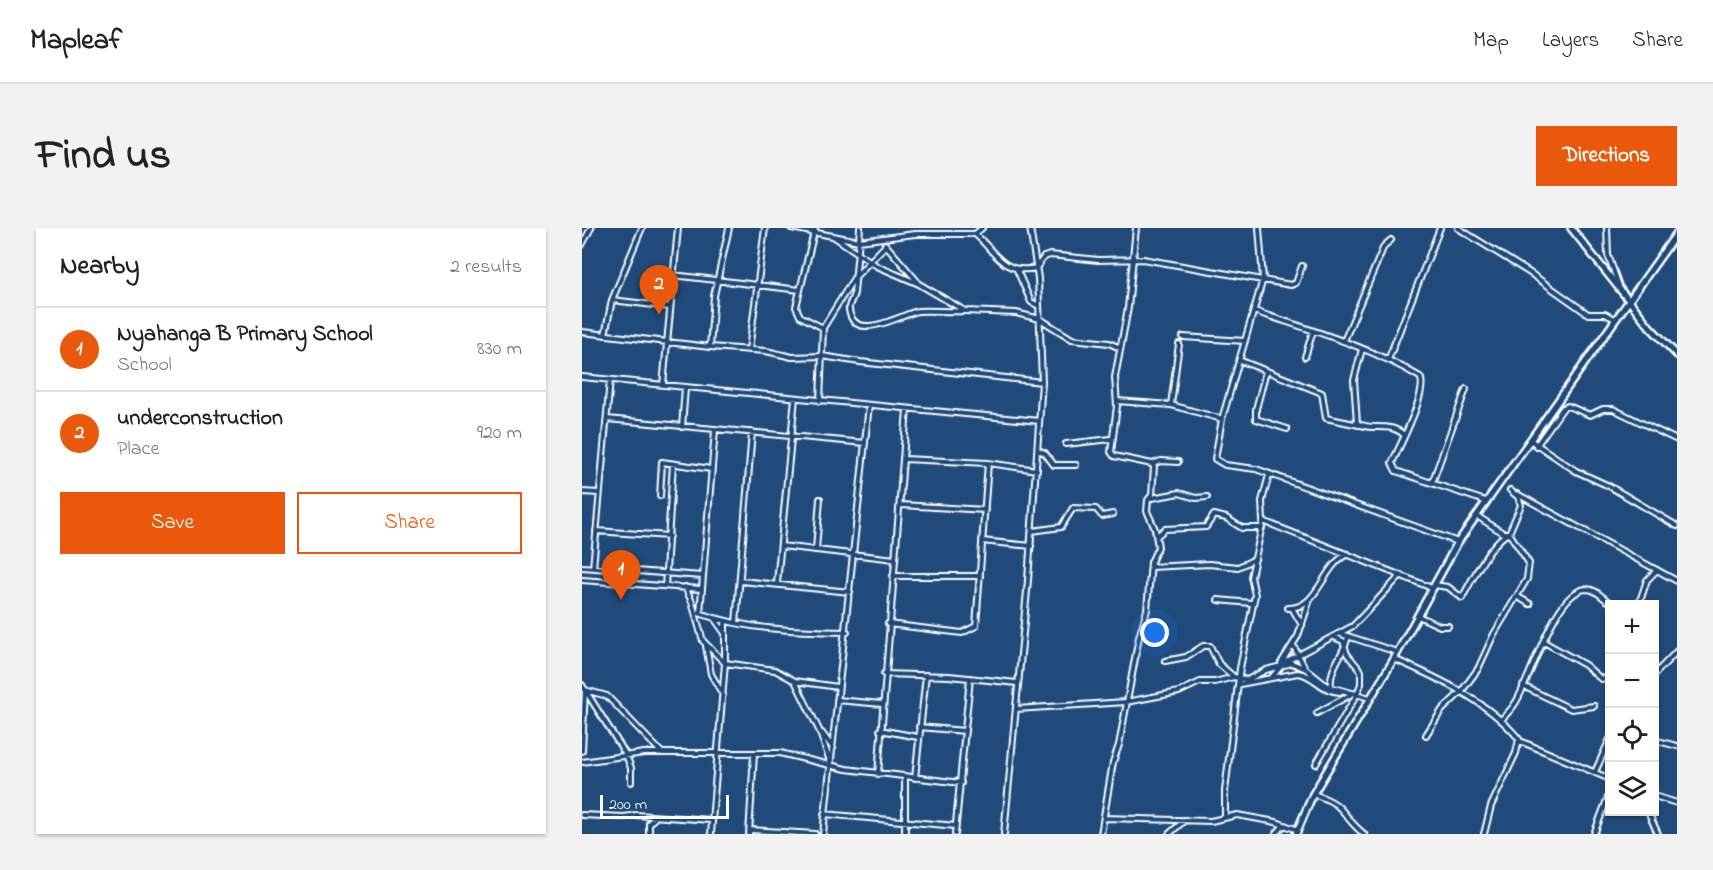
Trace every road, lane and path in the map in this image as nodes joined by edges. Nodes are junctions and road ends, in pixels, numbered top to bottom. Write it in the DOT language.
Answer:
graph roads {
  1 [pos="591,228"];
  2 [pos="642,228"];
  3 [pos="678,228"];
  4 [pos="729,228"];
  5 [pos="765,228"];
  6 [pos="791,228"];
  7 [pos="860,228"];
  8 [pos="914,228"];
  9 [pos="982,228"];
  10 [pos="1030,228"];
  11 [pos="1136,228"];
  12 [pos="1259,228"];
  13 [pos="1440,228"];
  14 [pos="1458,228"];
  15 [pos="1571,228"];
  16 [pos="1607,228"];
  17 [pos="814,230"];
  18 [pos="1677,233"];
  19 [pos="915,234"];
  20 [pos="975,234"];
  21 [pos="833,236"];
  22 [pos="880,240"];
  23 [pos="1390,240"];
  24 [pos="859,241"];
  25 [pos="582,245"];
  26 [pos="886,245"];
  27 [pos="856,254"];
  28 [pos="1134,259"];
  29 [pos="869,262"];
  30 [pos="1302,266"];
  31 [pos="1036,268"];
  32 [pos="1017,270"];
  33 [pos="673,275"];
  34 [pos="854,278"];
  35 [pos="717,279"];
  36 [pos="1263,279"];
  37 [pos="919,284"];
  38 [pos="758,285"];
  39 [pos="1619,286"];
  40 [pos="800,290"];
  41 [pos="612,300"];
  42 [pos="1629,300"];
  43 [pos="1037,305"];
  44 [pos="670,307"];
  45 [pos="965,311"];
  46 [pos="1254,311"];
  47 [pos="1040,319"];
  48 [pos="1615,319"];
  49 [pos="823,328"];
  50 [pos="1313,331"];
  51 [pos="582,332"];
  52 [pos="605,335"];
  53 [pos="1183,337"];
  54 [pos="1245,341"];
  55 [pos="1344,341"];
  56 [pos="667,343"];
  57 [pos="1179,344"];
  58 [pos="710,347"];
  59 [pos="1120,348"];
  60 [pos="1362,349"];
  61 [pos="749,350"];
  62 [pos="822,356"];
  63 [pos="1677,356"];
  64 [pos="1305,357"];
  65 [pos="1239,360"];
  66 [pos="1388,360"];
  67 [pos="1266,371"];
  68 [pos="582,377"];
  69 [pos="610,380"];
  70 [pos="1042,382"];
  71 [pos="663,385"];
  72 [pos="685,388"];
  73 [pos="1466,389"];
  74 [pos="795,398"];
  75 [pos="820,401"];
  76 [pos="1117,401"];
  77 [pos="869,405"];
  78 [pos="1172,405"];
  79 [pos="907,409"];
  80 [pos="607,419"];
  81 [pos="1222,419"];
  82 [pos="1039,422"];
  83 [pos="1359,425"];
  84 [pos="682,427"];
  85 [pos="1287,429"];
  86 [pos="715,430"];
  87 [pos="753,432"];
  88 [pos="1404,435"];
  89 [pos="791,436"];
  90 [pos="1111,439"];
  91 [pos="1529,440"];
  92 [pos="1677,440"];
  93 [pos="865,442"];
  94 [pos="1066,444"];
  95 [pos="1536,446"];
  96 [pos="1038,450"];
  97 [pos="904,459"];
  98 [pos="1178,462"];
  99 [pos="988,463"];
  100 [pos="673,464"];
  101 [pos="1152,464"];
  102 [pos="1076,465"];
  103 [pos="711,469"];
  104 [pos="1037,470"];
  105 [pos="1269,475"];
  106 [pos="1432,483"];
  107 [pos="1499,483"];
  108 [pos="1510,490"];
  109 [pos="582,492"];
  110 [pos="599,493"];
  111 [pos="660,496"];
  112 [pos="1207,497"];
  113 [pos="820,498"];
  114 [pos="1151,498"];
  115 [pos="1485,501"];
  116 [pos="901,505"];
  117 [pos="985,510"];
  118 [pos="1113,514"];
  119 [pos="1476,516"];
  120 [pos="1263,521"];
  121 [pos="1677,526"];
  122 [pos="1262,528"];
  123 [pos="596,531"];
  124 [pos="1032,531"];
  125 [pos="1509,533"];
  126 [pos="669,536"];
  127 [pos="1157,537"];
  128 [pos="982,541"];
  129 [pos="1458,542"];
  130 [pos="781,546"];
  131 [pos="1031,546"];
  132 [pos="816,550"];
  133 [pos="1349,553"];
  134 [pos="854,554"];
  135 [pos="895,559"];
  136 [pos="1256,559"];
  137 [pos="582,567"];
  138 [pos="1151,567"];
  139 [pos="593,568"];
  140 [pos="1657,570"];
  141 [pos="666,574"];
  142 [pos="1401,575"];
  143 [pos="702,576"];
  144 [pos="893,576"];
  145 [pos="980,576"];
  146 [pos="582,580"];
  147 [pos="741,581"];
  148 [pos="1677,581"];
  149 [pos="777,583"];
  150 [pos="665,586"];
  151 [pos="1433,586"];
  152 [pos="685,587"];
  153 [pos="701,589"];
  154 [pos="850,592"];
  155 [pos="1518,597"];
  156 [pos="1310,598"];
  157 [pos="1218,600"];
  158 [pos="1605,600"];
  159 [pos="1640,600"];
  160 [pos="1251,603"];
  161 [pos="1530,604"];
  162 [pos="697,612"];
  163 [pos="1417,615"];
  164 [pos="714,618"];
  165 [pos="725,621"];
  166 [pos="736,623"];
  167 [pos="888,624"];
  168 [pos="1302,625"];
  169 [pos="1448,626"];
  170 [pos="724,632"];
  171 [pos="847,632"];
  172 [pos="1340,634"];
  173 [pos="1348,636"];
  174 [pos="1334,637"];
  175 [pos="1544,642"];
  176 [pos="706,645"];
  177 [pos="1293,645"];
  178 [pos="1345,649"];
  179 [pos="1677,651"];
  180 [pos="1397,652"];
  181 [pos="1297,655"];
  182 [pos="1394,659"];
  183 [pos="1165,661"];
  184 [pos="725,663"];
  185 [pos="1281,665"];
  186 [pos="1306,669"];
  187 [pos="1659,670"];
  188 [pos="884,674"];
  189 [pos="926,675"];
  190 [pos="1234,677"];
  191 [pos="970,678"];
  192 [pos="1270,678"];
  193 [pos="1605,679"];
  194 [pos="795,681"];
  195 [pos="1240,681"];
  196 [pos="1017,683"];
  197 [pos="838,687"];
  198 [pos="1523,687"];
  199 [pos="583,688"];
  200 [pos="1331,688"];
  201 [pos="1461,692"];
  202 [pos="1349,694"];
  203 [pos="723,695"];
  204 [pos="1356,696"];
  205 [pos="1370,698"];
  206 [pos="837,700"];
  207 [pos="1126,702"];
  208 [pos="882,704"];
  209 [pos="1594,706"];
  210 [pos="1016,709"];
  211 [pos="1317,714"];
  212 [pos="1502,720"];
  213 [pos="920,727"];
  214 [pos="819,730"];
  215 [pos="880,730"];
  216 [pos="965,731"];
  217 [pos="1426,735"];
  218 [pos="918,737"];
  219 [pos="1520,741"];
  220 [pos="1659,741"];
  221 [pos="1676,744"];
  222 [pos="832,748"];
  223 [pos="1605,749"];
  224 [pos="582,751"];
  225 [pos="662,753"];
  226 [pos="719,753"];
  227 [pos="754,754"];
  228 [pos="626,755"];
  229 [pos="582,762"];
  230 [pos="1316,764"];
  231 [pos="831,765"];
  232 [pos="1594,772"];
  233 [pos="878,774"];
  234 [pos="1605,776"];
  235 [pos="905,777"];
  236 [pos="915,778"];
  237 [pos="631,782"];
  238 [pos="961,783"];
  239 [pos="1314,794"];
  240 [pos="1659,798"];
  241 [pos="1677,803"];
  242 [pos="1605,805"];
  243 [pos="824,813"];
  244 [pos="582,815"];
  245 [pos="657,816"];
  246 [pos="1650,816"];
  247 [pos="1226,817"];
  248 [pos="1104,818"];
  249 [pos="905,819"];
  250 [pos="711,820"];
  251 [pos="1185,820"];
  252 [pos="1284,825"];
  253 [pos="956,826"];
  254 [pos="750,832"];
  255 [pos="1297,832"];
  256 [pos="649,834"];
  257 [pos="711,834"];
  258 [pos="815,834"];
  259 [pos="823,834"];
  260 [pos="905,834"];
  261 [pos="955,834"];
  262 [pos="1004,834"];
  263 [pos="1101,834"];
  264 [pos="1169,834"];
  265 [pos="1276,834"];
  266 [pos="1364,834"];
  267 [pos="1484,834"];
  268 [pos="1594,834"];
  269 [pos="1658,834"];
  1 -- 25 [label="street"];
  2 -- 41 [label="street"];
  3 -- 33 [label="street"];
  4 -- 35 [label="street"];
  5 -- 38 [label="street"];
  6 -- 17 [label="street"];
  7 -- 24 [label="street"];
  8 -- 19 [label="street"];
  9 -- 20 [label="street"];
  10 -- 31 [label="street"];
  11 -- 28 [label="street"];
  12 -- 36 [label="street"];
  13 -- 66 [label="street"];
  14 -- 48 [label="street"];
  15 -- 39 [label="street"];
  16 -- 39 [label="street"];
  17 -- 21 [label="street"];
  17 -- 40 [label="street"];
  18 -- 42 [label="street"];
  19 -- 20 [label="street"];
  19 -- 22 [label="street"];
  20 -- 32 [label="street"];
  21 -- 24 [label="street"];
  21 -- 27 [label="street"];
  22 -- 24 [label="street"];
  22 -- 26 [label="street"];
  23 -- 55 [label="street"];
  24 -- 27 [label="street"];
  26 -- 29 [label="street"];
  26 -- 37 [label="street"];
  27 -- 29 [label="street"];
  27 -- 34 [label="street"];
  28 -- 31 [label="street"];
  28 -- 36 [label="street"];
  28 -- 59 [label="street"];
  29 -- 34 [label="street"];
  29 -- 37 [label="street"];
  30 -- 36 [label="street"];
  31 -- 32 [label="street"];
  31 -- 43 [label="street"];
  32 -- 43 [label="street"];
  33 -- 35 [label="street"];
  33 -- 44 [label="street"];
  34 -- 45 [label="street"];
  34 -- 49 [label="street"];
  35 -- 38 [label="street"];
  35 -- 58 [label="street"];
  36 -- 46 [label="street"];
  37 -- 45 [label="street"];
  38 -- 40 [label="street"];
  38 -- 61 [label="street"];
  39 -- 42 [label="street"];
  40 -- 49 [label="street"];
  41 -- 44 [label="street"];
  41 -- 52 [label="street"];
  42 -- 48 [label="street"];
  42 -- 63 [label="street"];
  43 -- 47 [label="street"];
  44 -- 56 [label="street"];
  45 -- 47 [label="street"];
  46 -- 50 [label="street"];
  46 -- 54 [label="street"];
  47 -- 59 [label="street"];
  47 -- 70 [label="street"];
  48 -- 91 [label="street"];
  49 -- 62 [label="street"];
  50 -- 55 [label="street"];
  50 -- 64 [label="street"];
  51 -- 52 [label="street"];
  52 -- 56 [label="street"];
  53 -- 54 [label="street"];
  54 -- 65 [label="street"];
  55 -- 60 [label="street"];
  56 -- 58 [label="street"];
  56 -- 71 [label="street"];
  57 -- 78 [label="street"];
  58 -- 61 [label="street"];
  59 -- 76 [label="street"];
  60 -- 66 [label="street"];
  60 -- 83 [label="street"];
  61 -- 62 [label="street"];
  62 -- 70 [label="street"];
  62 -- 75 [label="street"];
  65 -- 67 [label="street"];
  65 -- 81 [label="street"];
  66 -- 88 [label="street"];
  67 -- 83 [label="street"];
  67 -- 85 [label="street"];
  68 -- 69 [label="street"];
  69 -- 71 [label="street"];
  69 -- 80 [label="street"];
  70 -- 82 [label="street"];
  71 -- 72 [label="street"];
  72 -- 74 [label="street"];
  72 -- 84 [label="street"];
  73 -- 106 [label="street"];
  74 -- 75 [label="street"];
  74 -- 89 [label="street"];
  75 -- 77 [label="street"];
  76 -- 78 [label="street"];
  76 -- 90 [label="street"];
  77 -- 79 [label="street"];
  77 -- 93 [label="street"];
  78 -- 81 [label="street"];
  79 -- 82 [label="street"];
  79 -- 97 [label="street"];
  80 -- 84 [label="street"];
  80 -- 110 [label="street"];
  81 -- 105 [label="street"];
  82 -- 96 [label="street"];
  83 -- 88 [label="street"];
  84 -- 86 [label="street"];
  86 -- 87 [label="street"];
  86 -- 103 [label="street"];
  87 -- 89 [label="street"];
  87 -- 147 [label="street"];
  88 -- 106 [label="street"];
  89 -- 93 [label="street"];
  89 -- 130 [label="street"];
  90 -- 94 [label="street"];
  90 -- 101 [label="street"];
  91 -- 95 [label="street"];
  91 -- 107 [label="street"];
  92 -- 95 [label="street"];
  93 -- 134 [label="street"];
  95 -- 121 [label="street"];
  96 -- 102 [label="street"];
  96 -- 104 [label="street"];
  97 -- 99 [label="street"];
  97 -- 116 [label="street"];
  98 -- 101 [label="street"];
  99 -- 104 [label="street"];
  99 -- 117 [label="street"];
  100 -- 103 [label="street"];
  100 -- 111 [label="street"];
  100 -- 126 [label="street"];
  101 -- 114 [label="street"];
  103 -- 143 [label="street"];
  104 -- 124 [label="street"];
  105 -- 120 [label="street"];
  105 -- 129 [label="street"];
  106 -- 115 [label="street"];
  107 -- 108 [label="street"];
  107 -- 115 [label="street"];
  108 -- 125 [label="street"];
  108 -- 140 [label="street"];
  109 -- 110 [label="street"];
  110 -- 123 [label="street"];
  112 -- 114 [label="street"];
  113 -- 132 [label="street"];
  114 -- 127 [label="street"];
  115 -- 119 [label="street"];
  116 -- 117 [label="street"];
  116 -- 135 [label="street"];
  117 -- 128 [label="street"];
  118 -- 124 [label="street"];
  119 -- 125 [label="street"];
  119 -- 129 [label="street"];
  120 -- 122 [label="street"];
  120 -- 133 [label="street"];
  122 -- 127 [label="street"];
  122 -- 136 [label="street"];
  123 -- 126 [label="street"];
  123 -- 139 [label="street"];
  124 -- 131 [label="street"];
  125 -- 151 [label="street"];
  125 -- 155 [label="street"];
  126 -- 141 [label="street"];
  127 -- 138 [label="street"];
  128 -- 131 [label="street"];
  128 -- 145 [label="street"];
  129 -- 151 [label="street"];
  130 -- 132 [label="street"];
  130 -- 149 [label="street"];
  131 -- 196 [label="street"];
  132 -- 134 [label="street"];
  133 -- 142 [label="street"];
  133 -- 156 [label="street"];
  134 -- 135 [label="street"];
  134 -- 154 [label="street"];
  135 -- 144 [label="street"];
  136 -- 138 [label="street"];
  136 -- 160 [label="street"];
  137 -- 139 [label="street"];
  138 -- 207 [label="street"];
  139 -- 141 [label="street"];
  140 -- 148 [label="street"];
  140 -- 159 [label="street"];
  141 -- 143 [label="street"];
  141 -- 150 [label="street"];
  142 -- 151 [label="street"];
  142 -- 172 [label="street"];
  143 -- 153 [label="street"];
  144 -- 145 [label="street"];
  144 -- 167 [label="street"];
  145 -- 167 [label="street"];
  146 -- 150 [label="street"];
  147 -- 149 [label="street"];
  147 -- 166 [label="street"];
  149 -- 154 [label="street"];
  150 -- 152 [label="street"];
  151 -- 163 [label="street"];
  152 -- 153 [label="street"];
  152 -- 162 [label="street"];
  153 -- 162 [label="street"];
  154 -- 171 [label="street"];
  155 -- 161 [label="street"];
  155 -- 201 [label="street"];
  156 -- 168 [label="street"];
  156 -- 168 [label="street"];
  157 -- 160 [label="street"];
  158 -- 175 [label="street"];
  160 -- 195 [label="street"];
  162 -- 164 [label="street"];
  162 -- 176 [label="street"];
  163 -- 169 [label="street"];
  163 -- 180 [label="street"];
  164 -- 165 [label="street"];
  164 -- 170 [label="street"];
  165 -- 166 [label="street"];
  165 -- 170 [label="street"];
  166 -- 171 [label="street"];
  167 -- 188 [label="street"];
  168 -- 177 [label="street"];
  170 -- 184 [label="street"];
  171 -- 197 [label="street"];
  172 -- 173 [label="street"];
  172 -- 174 [label="street"];
  173 -- 178 [label="street"];
  173 -- 180 [label="street"];
  174 -- 178 [label="street"];
  174 -- 181 [label="street"];
  175 -- 193 [label="street"];
  175 -- 198 [label="street"];
  176 -- 184 [label="street"];
  176 -- 203 [label="street"];
  177 -- 181 [label="street"];
  177 -- 185 [label="street"];
  178 -- 200 [label="street"];
  178 -- 204 [label="street"];
  179 -- 187 [label="street"];
  180 -- 182 [label="street"];
  181 -- 185 [label="street"];
  181 -- 186 [label="street"];
  182 -- 201 [label="street"];
  182 -- 205 [label="street"];
  183 -- 190 [label="street"];
  184 -- 194 [label="street"];
  184 -- 203 [label="street"];
  185 -- 186 [label="street"];
  185 -- 192 [label="street"];
  185 -- 195 [label="street"];
  186 -- 200 [label="street"];
  188 -- 189 [label="street"];
  188 -- 208 [label="street"];
  189 -- 191 [label="street"];
  189 -- 213 [label="street"];
  190 -- 195 [label="street"];
  190 -- 207 [label="street"];
  191 -- 196 [label="street"];
  191 -- 216 [label="street"];
  192 -- 195 [label="street"];
  192 -- 202 [label="street"];
  194 -- 197 [label="street"];
  194 -- 214 [label="street"];
  195 -- 247 [label="street"];
  196 -- 210 [label="street"];
  197 -- 206 [label="street"];
  198 -- 209 [label="street"];
  198 -- 212 [label="street"];
  199 -- 224 [label="street"];
  199 -- 225 [label="street"];
  199 -- 228 [label="street"];
  200 -- 202 [label="street"];
  201 -- 212 [label="street"];
  201 -- 217 [label="street"];
  202 -- 204 [label="street"];
  202 -- 211 [label="street"];
  203 -- 226 [label="street"];
  204 -- 205 [label="street"];
  204 -- 230 [label="street"];
  205 -- 239 [label="street"];
  206 -- 208 [label="street"];
  206 -- 222 [label="street"];
  207 -- 210 [label="street"];
  207 -- 248 [label="street"];
  208 -- 215 [label="street"];
  210 -- 262 [label="street"];
  212 -- 219 [label="street"];
  213 -- 216 [label="street"];
  213 -- 218 [label="street"];
  214 -- 222 [label="street"];
  214 -- 231 [label="street"];
  215 -- 218 [label="street"];
  215 -- 233 [label="street"];
  216 -- 238 [label="street"];
  218 -- 236 [label="street"];
  219 -- 232 [label="street"];
  219 -- 267 [label="street"];
  220 -- 221 [label="street"];
  222 -- 231 [label="street"];
  223 -- 232 [label="street"];
  225 -- 226 [label="street"];
  225 -- 228 [label="street"];
  226 -- 227 [label="street"];
  226 -- 250 [label="street"];
  227 -- 231 [label="street"];
  227 -- 254 [label="street"];
  228 -- 229 [label="street"];
  228 -- 237 [label="street"];
  231 -- 233 [label="street"];
  231 -- 243 [label="street"];
  232 -- 234 [label="street"];
  233 -- 235 [label="street"];
  235 -- 236 [label="street"];
  235 -- 249 [label="street"];
  236 -- 238 [label="street"];
  238 -- 253 [label="street"];
  239 -- 255 [label="street"];
  239 -- 266 [label="street"];
  240 -- 241 [label="street"];
  242 -- 268 [label="street"];
  243 -- 249 [label="street"];
  243 -- 259 [label="street"];
  244 -- 245 [label="street"];
  245 -- 250 [label="street"];
  245 -- 256 [label="street"];
  246 -- 269 [label="street"];
  247 -- 251 [label="street"];
  247 -- 252 [label="street"];
  248 -- 251 [label="street"];
  248 -- 263 [label="street"];
  249 -- 253 [label="street"];
  249 -- 260 [label="street"];
  250 -- 257 [label="street"];
  251 -- 264 [label="street"];
  252 -- 255 [label="street"];
  252 -- 265 [label="street"];
  253 -- 261 [label="street"];
  254 -- 258 [label="street"];
}
